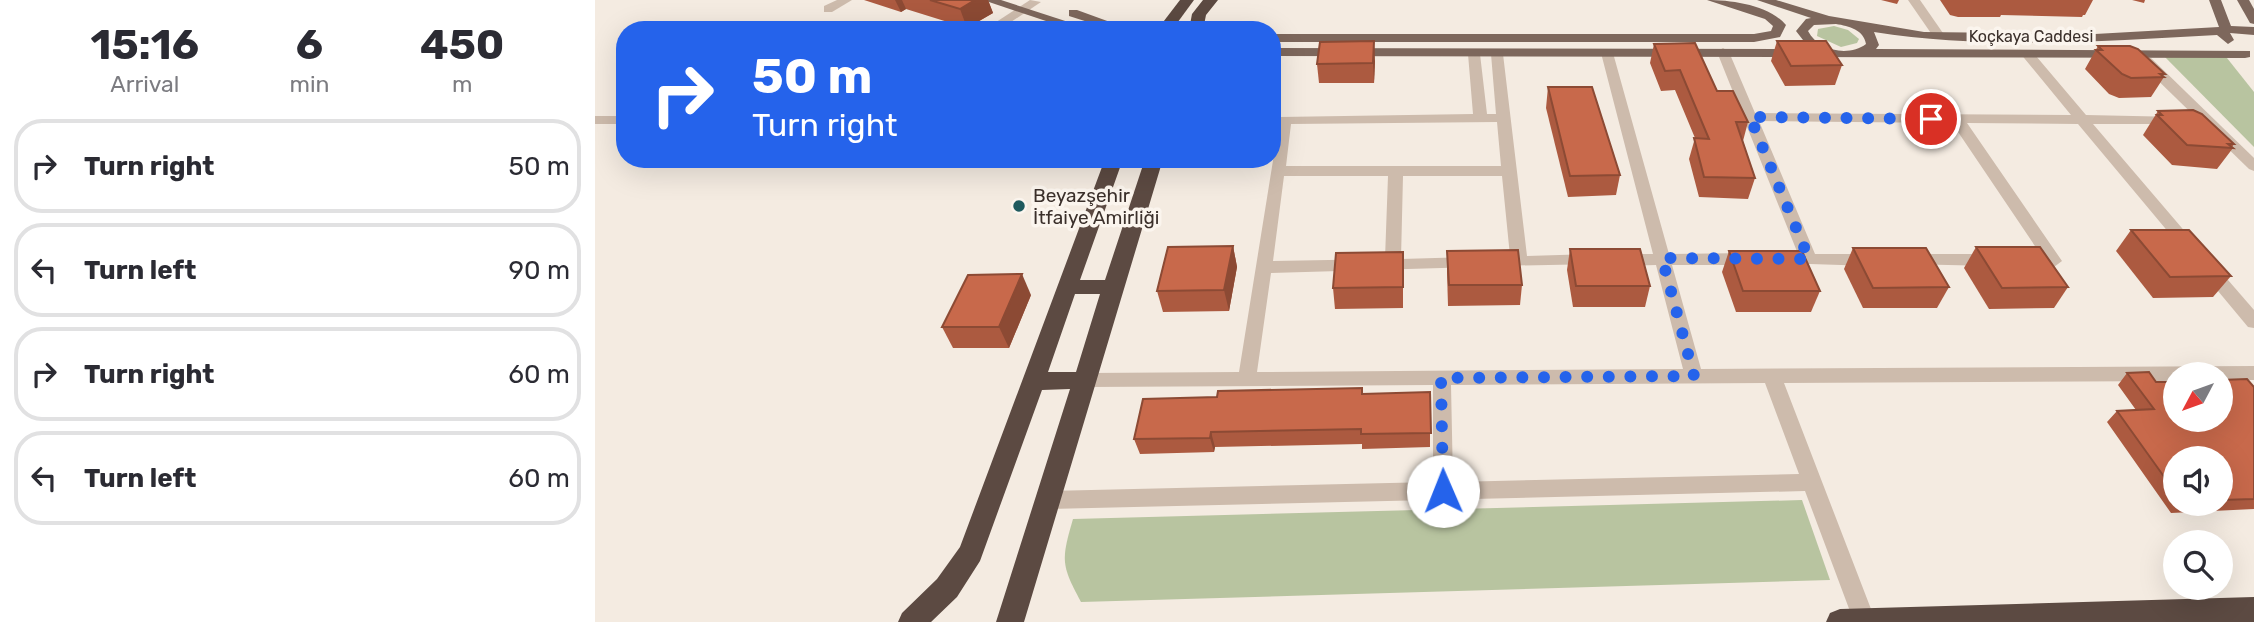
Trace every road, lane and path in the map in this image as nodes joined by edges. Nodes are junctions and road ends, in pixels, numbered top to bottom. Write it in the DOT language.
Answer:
graph roads {
  1 [pos="846,0"];
  2 [pos="989,0"];
  3 [pos="1187,0"];
  4 [pos="1211,0"];
  5 [pos="1713,0"];
  6 [pos="1914,0"];
  7 [pos="2215,0"];
  8 [pos="2243,0"];
  9 [pos="1770,1"];
  10 [pos="1029,4"];
  11 [pos="828,9"];
  12 [pos="1831,19"];
  13 [pos="2254,20"];
  14 [pos="1004,21"];
  15 [pos="1067,21"];
  16 [pos="1092,21"];
  17 [pos="1171,21"];
  18 [pos="1198,21"];
  19 [pos="1780,25"];
  20 [pos="1856,25"];
  21 [pos="2225,30"];
  22 [pos="1802,31"];
  23 [pos="2254,31"];
  24 [pos="1939,36"];
  25 [pos="1281,38"];
  26 [pos="1281,52"];
  27 [pos="1723,52"];
  28 [pos="1607,53"];
  29 [pos="1835,53"];
  30 [pos="1860,53"];
  31 [pos="2026,53"];
  32 [pos="2247,53"];
  33 [pos="1474,54"];
  34 [pos="1497,54"];
  35 [pos="2139,54"];
  36 [pos="1750,117"];
  37 [pos="1480,118"];
  38 [pos="1503,118"];
  39 [pos="1957,119"];
  40 [pos="595,120"];
  41 [pos="616,120"];
  42 [pos="2207,120"];
  43 [pos="2084,121"];
  44 [pos="1281,146"];
  45 [pos="2254,166"];
  46 [pos="1111,168"];
  47 [pos="1151,168"];
  48 [pos="1277,168"];
  49 [pos="1277,171"];
  50 [pos="1396,171"];
  51 [pos="1509,171"];
  52 [pos="1662,258"];
  53 [pos="1809,259"];
  54 [pos="1519,262"];
  55 [pos="1393,265"];
  56 [pos="1263,267"];
  57 [pos="1068,287"];
  58 [pos="1112,287"];
  59 [pos="2254,323"];
  60 [pos="2254,373"];
  61 [pos="1694,376"];
  62 [pos="1772,376"];
  63 [pos="1441,378"];
  64 [pos="1247,379"];
  65 [pos="1087,380"];
  66 [pos="1034,381"];
  67 [pos="1812,482"];
  68 [pos="1443,491"];
  69 [pos="1049,500"];
  70 [pos="2254,610"];
  71 [pos="912,622"];
  72 [pos="1010,622"];
  73 [pos="1853,622"];
  1 -- 11 [label="street"];
  2 -- 10 [label="main road"];
  3 -- 17 [label="highway"];
  4 -- 18 [label="highway"];
  5 -- 19 [label="main road"];
  6 -- 24 [label="street"];
  7 -- 21 [label="main road"];
  8 -- 13 [label="main road"];
  9 -- 12 [label="main road"];
  10 -- 14 [label="street"];
  10 -- 15 [label="main road"];
  10 -- 16 [label="main road"];
  12 -- 20 [label="main road, Koçkaya Caddesi"];
  12 -- 22 [label="main road"];
  19 -- 22 [label="main road"];
  19 -- 25 [label="main road"];
  20 -- 24 [label="main road, Koçkaya Caddesi"];
  20 -- 30 [label="main road"];
  21 -- 23 [label="main road, Koçkaya Caddesi"];
  21 -- 24 [label="main road, Koçkaya Caddesi"];
  21 -- 32 [label="main road"];
  22 -- 29 [label="main road"];
  26 -- 33 [label="main road, Koçkaya Caddesi"];
  27 -- 28 [label="main road, Koçkaya Caddesi"];
  27 -- 29 [label="main road, Koçkaya Caddesi"];
  27 -- 36 [label="street"];
  28 -- 34 [label="main road, Koçkaya Caddesi"];
  28 -- 52 [label="street"];
  29 -- 30 [label="main road, Koçkaya Caddesi"];
  30 -- 31 [label="main road, Koçkaya Caddesi"];
  31 -- 35 [label="main road, Koçkaya Caddesi"];
  31 -- 43 [label="street"];
  32 -- 35 [label="main road, Koçkaya Caddesi"];
  33 -- 34 [label="main road, Koçkaya Caddesi"];
  33 -- 37 [label="street"];
  34 -- 38 [label="street"];
  35 -- 42 [label="street"];
  36 -- 39 [label="street"];
  36 -- 53 [label="street"];
  37 -- 38 [label="street"];
  37 -- 44 [label="street"];
  38 -- 51 [label="street"];
  39 -- 43 [label="street"];
  39 -- 53 [label="street"];
  40 -- 41 [label="street"];
  42 -- 43 [label="street"];
  42 -- 45 [label="street"];
  43 -- 59 [label="street"];
  46 -- 57 [label="highway"];
  47 -- 58 [label="highway"];
  48 -- 49 [label="street"];
  49 -- 50 [label="street"];
  49 -- 56 [label="street"];
  50 -- 51 [label="street"];
  50 -- 55 [label="street"];
  51 -- 54 [label="street"];
  52 -- 53 [label="street"];
  52 -- 54 [label="street"];
  52 -- 61 [label="street"];
  54 -- 55 [label="street"];
  55 -- 56 [label="street"];
  56 -- 64 [label="street"];
  57 -- 58 [label="highway"];
  57 -- 66 [label="highway"];
  58 -- 65 [label="highway"];
  60 -- 62 [label="street"];
  61 -- 62 [label="street"];
  61 -- 63 [label="street"];
  62 -- 67 [label="street"];
  63 -- 64 [label="street"];
  63 -- 68 [label="street"];
  64 -- 65 [label="street"];
  65 -- 66 [label="highway"];
  65 -- 69 [label="highway"];
  66 -- 71 [label="highway"];
  67 -- 68 [label="street"];
  67 -- 73 [label="street"];
  68 -- 69 [label="street"];
  69 -- 72 [label="highway"];
  70 -- 73 [label="highway"];
}
